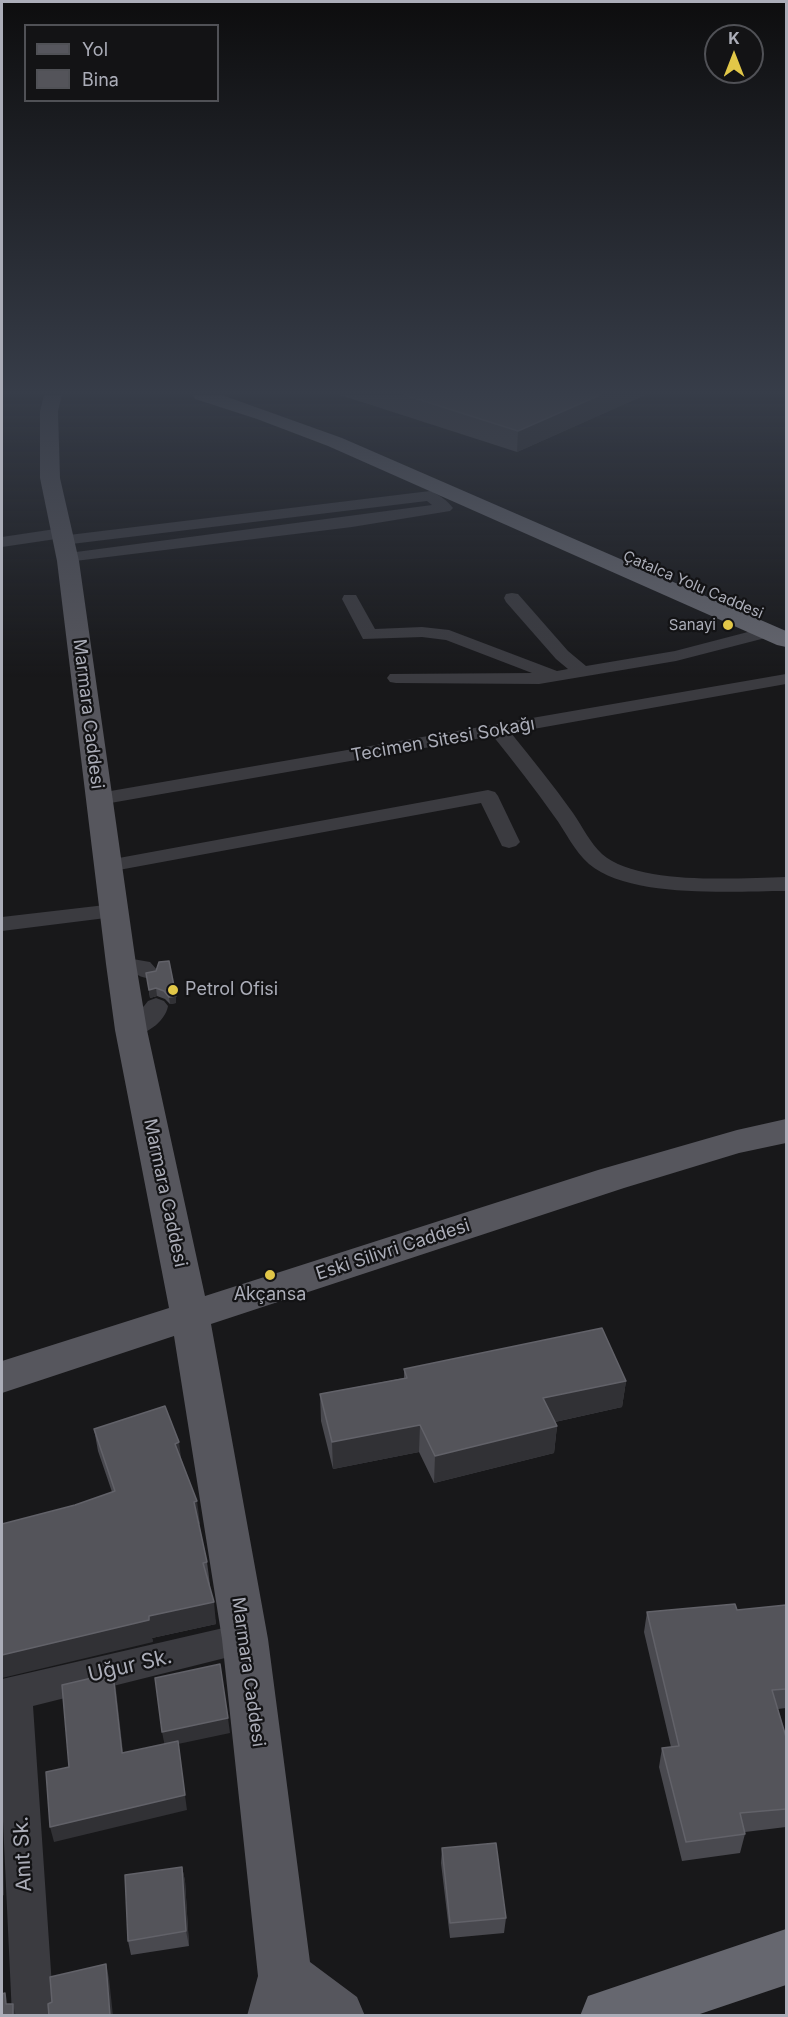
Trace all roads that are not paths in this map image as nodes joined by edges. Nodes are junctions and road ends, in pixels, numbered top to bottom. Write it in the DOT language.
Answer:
graph roads {
  1 [pos="52,489"];
  2 [pos="445,489"];
  3 [pos="466,489"];
  4 [pos="2,530"];
  5 [pos="2,542"];
  6 [pos="64,544"];
  7 [pos="350,598"];
  8 [pos="512,598"];
  9 [pos="780,632"];
  10 [pos="583,672"];
  11 [pos="556,676"];
  12 [pos="396,678"];
  13 [pos="786,679"];
  14 [pos="499,731"];
  15 [pos="99,799"];
  16 [pos="509,842"];
  17 [pos="108,866"];
  18 [pos="786,884"];
  19 [pos="114,911"];
  20 [pos="2,924"];
  21 [pos="156,1006"];
  22 [pos="131,1030"];
  23 [pos="786,1131"];
  24 [pos="190,1316"];
  25 [pos="2,1377"];
  26 [pos="245,1639"];
  27 [pos="8,1694"];
  28 [pos="786,1957"];
  29 [pos="280,1996"];
  30 [pos="33,2016"];
  31 [pos="338,2016"];
  32 [pos="608,2016"];
  1 -- 6 [label="main road, Marmara Caddesi"];
  2 -- 9 [label="highway, Çatalca Yolu Caddesi"];
  3 -- 9 [label="highway, Çatalca Yolu Caddesi"];
  4 -- 6 [label="street"];
  5 -- 6 [label="street"];
  6 -- 6 [label="street"];
  6 -- 15 [label="main road, Marmara Caddesi"];
  7 -- 11 [label="street"];
  8 -- 10 [label="street"];
  9 -- 10 [label="street"];
  10 -- 11 [label="street"];
  11 -- 12 [label="street"];
  13 -- 14 [label="street, Tecimen Sitesi Sokağı"];
  14 -- 15 [label="street, Tecimen Sitesi Sokağı"];
  14 -- 18 [label="street"];
  15 -- 17 [label="main road, Marmara Caddesi"];
  16 -- 17 [label="street"];
  17 -- 19 [label="main road, Marmara Caddesi"];
  19 -- 20 [label="street"];
  19 -- 22 [label="main road, Marmara Caddesi"];
  21 -- 22 [label="street"];
  22 -- 24 [label="main road, Marmara Caddesi"];
  23 -- 24 [label="main road, Eski Silivri Caddesi"];
  24 -- 25 [label="main road, Eski Silivri Caddesi"];
  24 -- 26 [label="main road, Marmara Caddesi"];
  26 -- 27 [label="street, Uğur Sk."];
  26 -- 29 [label="main road, Marmara Caddesi"];
  27 -- 30 [label="street, Anıt Sk."];
  28 -- 32 [label="highway"];
  29 -- 31 [label="main road"];
}
